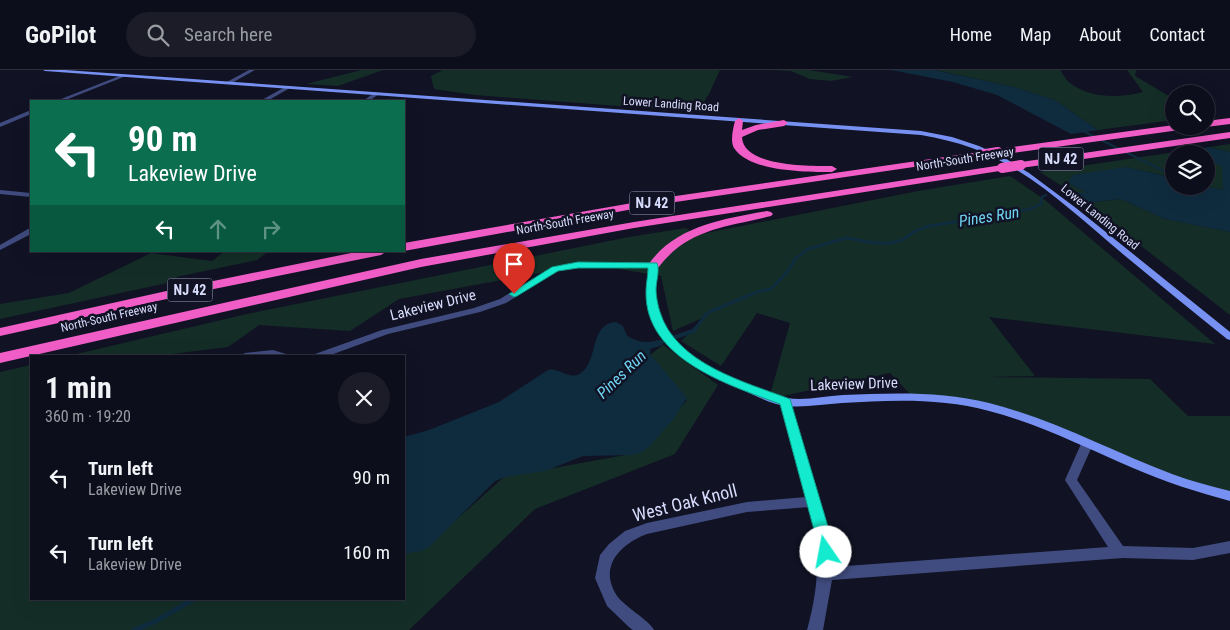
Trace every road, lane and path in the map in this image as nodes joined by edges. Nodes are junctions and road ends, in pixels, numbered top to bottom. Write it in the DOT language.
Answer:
graph roads {
  1 [pos="45,70"];
  2 [pos="55,70"];
  3 [pos="253,70"];
  4 [pos="124,76"];
  5 [pos="228,83"];
  6 [pos="287,88"];
  7 [pos="376,94"];
  8 [pos="62,100"];
  9 [pos="265,100"];
  10 [pos="367,100"];
  11 [pos="30,112"];
  12 [pos="739,120"];
  13 [pos="1230,121"];
  14 [pos="1215,123"];
  15 [pos="784,124"];
  16 [pos="0,125"];
  17 [pos="1165,129"];
  18 [pos="738,135"];
  19 [pos="1230,135"];
  20 [pos="901,166"];
  21 [pos="936,178"];
  22 [pos="0,192"];
  23 [pos="30,195"];
  24 [pos="30,231"];
  25 [pos="405,247"];
  26 [pos="0,248"];
  27 [pos="376,252"];
  28 [pos="654,265"];
  29 [pos="0,332"];
  30 [pos="1230,337"];
  31 [pos="258,355"];
  32 [pos="277,355"];
  33 [pos="322,355"];
  34 [pos="0,358"];
  35 [pos="785,402"];
  36 [pos="1087,444"];
  37 [pos="1230,496"];
  38 [pos="813,502"];
  39 [pos="1230,547"];
  40 [pos="1119,552"];
  41 [pos="826,574"];
  42 [pos="646,630"];
  43 [pos="814,630"];
  1 -- 2 [label="main road, Lower Landing Road"];
  2 -- 4 [label="main road, Lower Landing Road"];
  3 -- 5 [label="street"];
  4 -- 5 [label="main road, Lower Landing Road"];
  4 -- 8 [label="street"];
  5 -- 6 [label="main road, Lower Landing Road"];
  6 -- 7 [label="main road, Lower Landing Road"];
  6 -- 9 [label="street"];
  7 -- 10 [label="street"];
  7 -- 12 [label="main road, Lower Landing Road"];
  11 -- 16 [label="street"];
  12 -- 15 [label="main road, Lower Landing Road"];
  12 -- 18 [label="highway"];
  13 -- 14 [label="highway"];
  15 -- 18 [label="highway"];
  15 -- 30 [label="main road, Lower Landing Road"];
  17 -- 20 [label="highway, North-South Freeway / NJ 42, bridge"];
  18 -- 20 [label="highway"];
  19 -- 21 [label="highway, North-South Freeway / NJ 42, bridge"];
  20 -- 25 [label="highway, North-South Freeway / NJ 42"];
  21 -- 28 [label="highway"];
  21 -- 34 [label="highway, North-South Freeway / NJ 42"];
  22 -- 23 [label="street"];
  24 -- 26 [label="street"];
  27 -- 29 [label="highway, North-South Freeway / NJ 42"];
  28 -- 33 [label="street, Lakeview Drive"];
  28 -- 35 [label="main road, Lakeview Drive"];
  31 -- 32 [label="street"];
  35 -- 36 [label="main road, Lakeview Drive"];
  35 -- 38 [label="street"];
  36 -- 37 [label="main road, Lakeview Drive"];
  36 -- 40 [label="street"];
  38 -- 41 [label="street"];
  38 -- 42 [label="street, West Oak Knoll"];
  39 -- 40 [label="street"];
  40 -- 41 [label="street"];
  41 -- 43 [label="street"];
}
